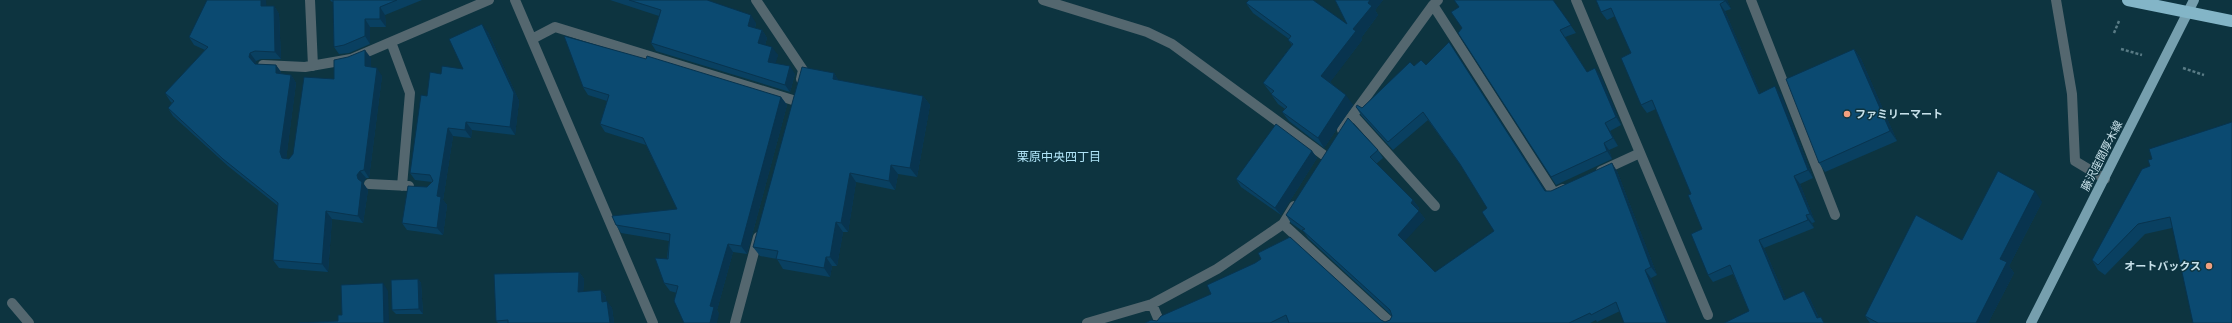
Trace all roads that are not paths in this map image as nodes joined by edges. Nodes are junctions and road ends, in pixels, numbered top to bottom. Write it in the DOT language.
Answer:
graph roads {
  1 [pos="310,0"];
  2 [pos="489,0"];
  3 [pos="515,0"];
  4 [pos="756,0"];
  5 [pos="1043,0"];
  6 [pos="1576,0"];
  7 [pos="1750,0"];
  8 [pos="2056,0"];
  9 [pos="2128,0"];
  10 [pos="2194,0"];
  11 [pos="1435,2"];
  12 [pos="2188,12"];
  13 [pos="2232,21"];
  14 [pos="532,39"];
  15 [pos="391,42"];
  16 [pos="261,65"];
  17 [pos="307,69"];
  18 [pos="1353,115"];
  19 [pos="1337,138"];
  20 [pos="1640,153"];
  21 [pos="1325,156"];
  22 [pos="1590,176"];
  23 [pos="2105,179"];
  24 [pos="1576,183"];
  25 [pos="369,184"];
  26 [pos="402,186"];
  27 [pos="417,187"];
  28 [pos="1298,199"];
  29 [pos="1436,206"];
  30 [pos="1835,215"];
  31 [pos="762,223"];
  32 [pos="1283,224"];
  33 [pos="12,303"];
  34 [pos="1152,304"];
  35 [pos="1708,315"];
  36 [pos="29,323"];
  37 [pos="653,323"];
  38 [pos="735,323"];
  39 [pos="1087,323"];
  40 [pos="1160,323"];
  41 [pos="1391,323"];
  42 [pos="2030,323"];
  1 -- 17 [label="street"];
  2 -- 15 [label="street"];
  3 -- 14 [label="street"];
  4 -- 14 [label="street"];
  5 -- 21 [label="street"];
  6 -- 20 [label="street"];
  7 -- 30 [label="street"];
  8 -- 23 [label="street"];
  9 -- 12 [label="highway"];
  10 -- 12 [label="main road, 藤沢座間厚木線"];
  11 -- 18 [label="street"];
  11 -- 24 [label="street"];
  12 -- 13 [label="highway"];
  12 -- 23 [label="main road, 藤沢座間厚木線"];
  14 -- 37 [label="street"];
  15 -- 17 [label="street"];
  15 -- 26 [label="street"];
  16 -- 17 [label="street"];
  18 -- 19 [label="street"];
  18 -- 29 [label="street"];
  20 -- 22 [label="street"];
  20 -- 35 [label="street"];
  23 -- 42 [label="main road, 藤沢座間厚木線"];
  25 -- 26 [label="street"];
  26 -- 27 [label="street"];
  28 -- 32 [label="street"];
  31 -- 38 [label="street"];
  32 -- 34 [label="street"];
  32 -- 41 [label="street"];
  33 -- 36 [label="street"];
  34 -- 39 [label="street"];
  34 -- 40 [label="street"];
}
